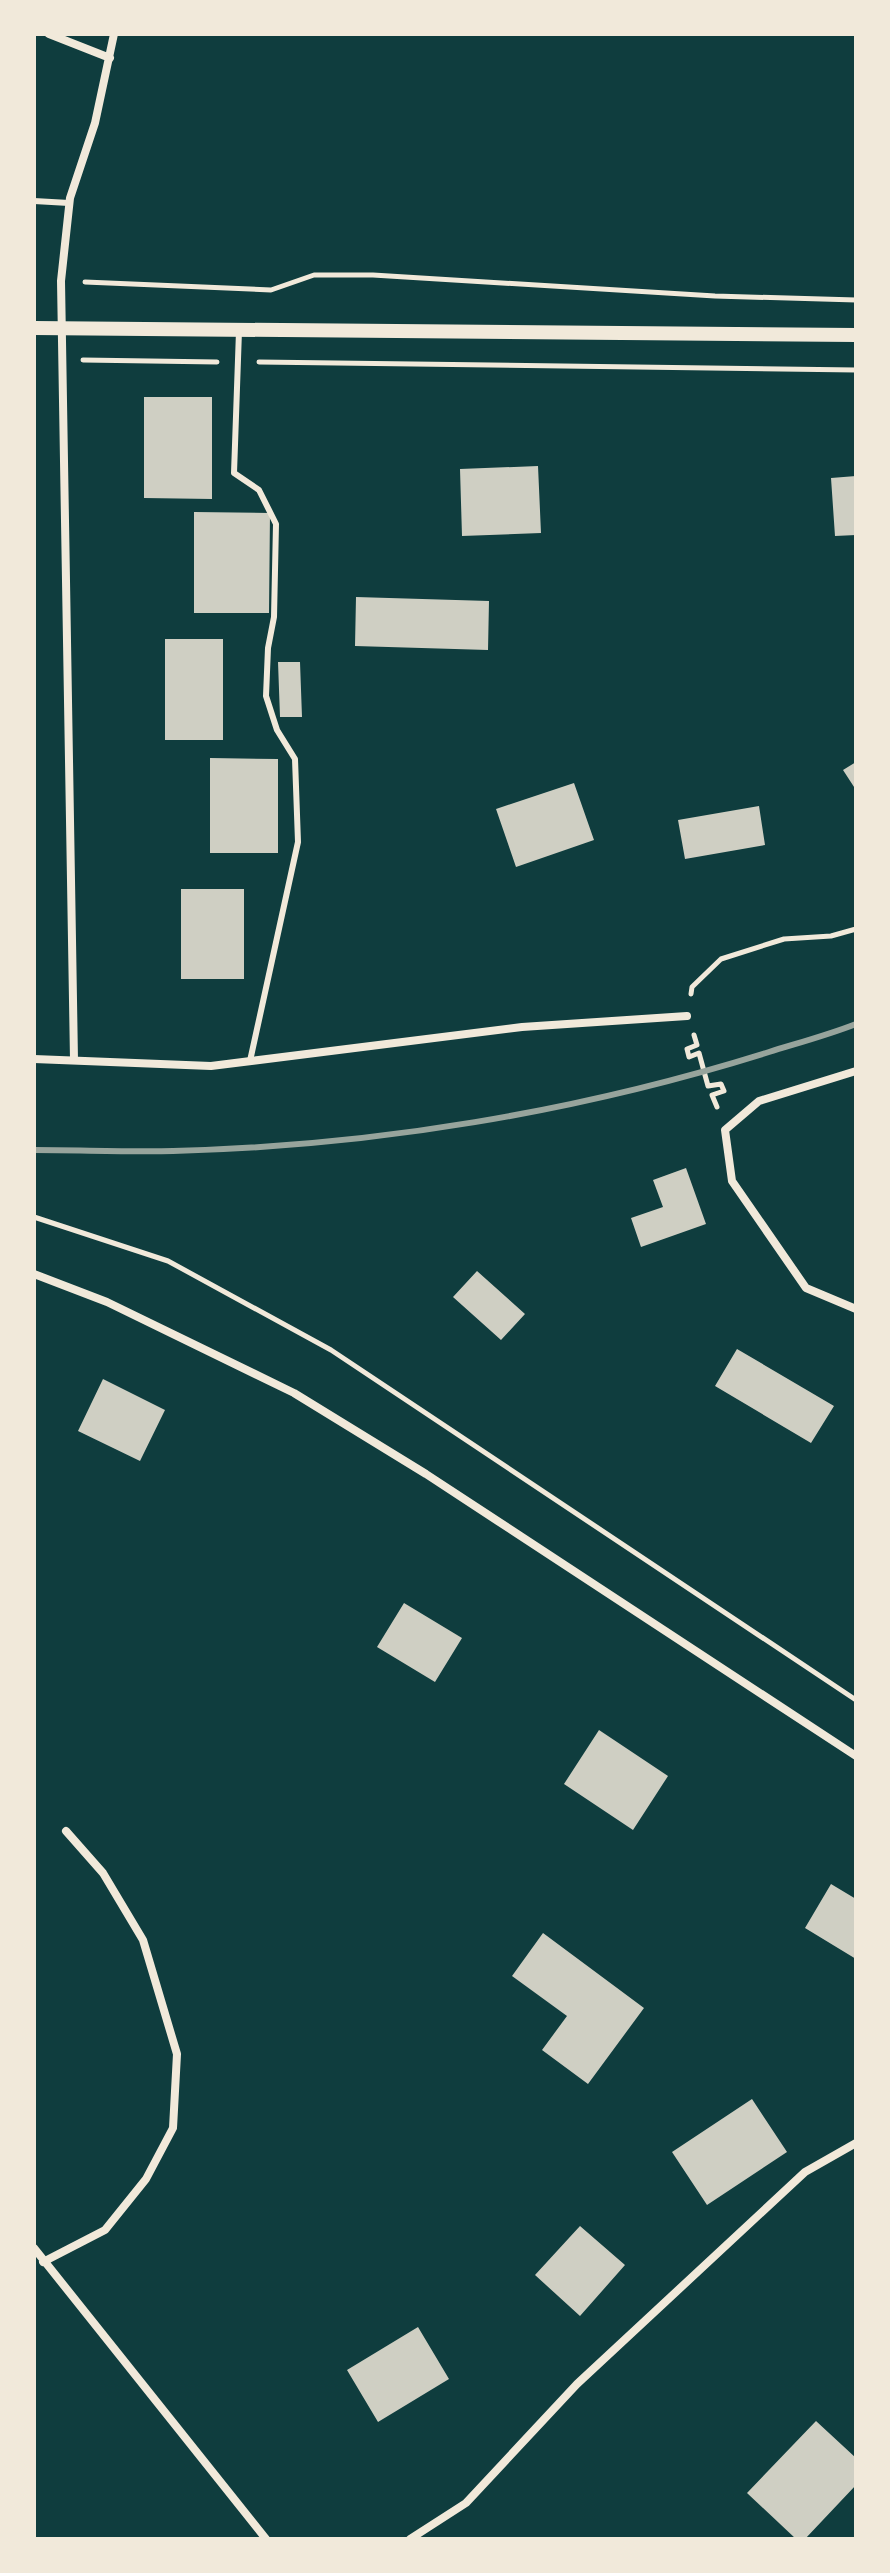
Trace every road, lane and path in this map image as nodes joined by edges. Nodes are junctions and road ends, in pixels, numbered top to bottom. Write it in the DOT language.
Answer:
graph roads {
  1 [pos="49,34"];
  2 [pos="114,34"];
  3 [pos="110,58"];
  4 [pos="34,201"];
  5 [pos="69,203"];
  6 [pos="61,281"];
  7 [pos="856,300"];
  8 [pos="34,328"];
  9 [pos="63,328"];
  10 [pos="239,330"];
  11 [pos="856,335"];
  12 [pos="64,359"];
  13 [pos="236,362"];
  14 [pos="856,370"];
  15 [pos="856,929"];
  16 [pos="687,1016"];
  17 [pos="34,1059"];
  18 [pos="74,1060"];
  19 [pos="250,1061"];
  20 [pos="856,1071"];
  21 [pos="725,1130"];
  22 [pos="34,1217"];
  23 [pos="34,1274"];
  24 [pos="856,1309"];
  25 [pos="856,1700"];
  26 [pos="856,1756"];
  27 [pos="66,1831"];
  28 [pos="856,2143"];
  29 [pos="34,2248"];
  30 [pos="43,2262"];
  31 [pos="266,2539"];
  32 [pos="410,2539"];
  1 -- 3 [label="street"];
  2 -- 3 [label="street"];
  3 -- 5 [label="street"];
  4 -- 5 [label="lane"];
  5 -- 6 [label="street"];
  6 -- 7 [label="path"];
  6 -- 9 [label="street"];
  8 -- 9 [label="street"];
  9 -- 10 [label="street"];
  9 -- 12 [label="street"];
  10 -- 11 [label="street"];
  10 -- 13 [label="lane"];
  12 -- 13 [label="path"];
  12 -- 18 [label="street"];
  13 -- 14 [label="path"];
  13 -- 19 [label="lane"];
  15 -- 16 [label="path"];
  16 -- 19 [label="street"];
  16 -- 21 [label="path"];
  17 -- 18 [label="street"];
  18 -- 19 [label="street"];
  20 -- 21 [label="street"];
  21 -- 24 [label="street"];
  22 -- 25 [label="path"];
  23 -- 26 [label="street"];
  27 -- 30 [label="street"];
  28 -- 32 [label="street"];
  29 -- 30 [label="street"];
  30 -- 31 [label="street"];
}
